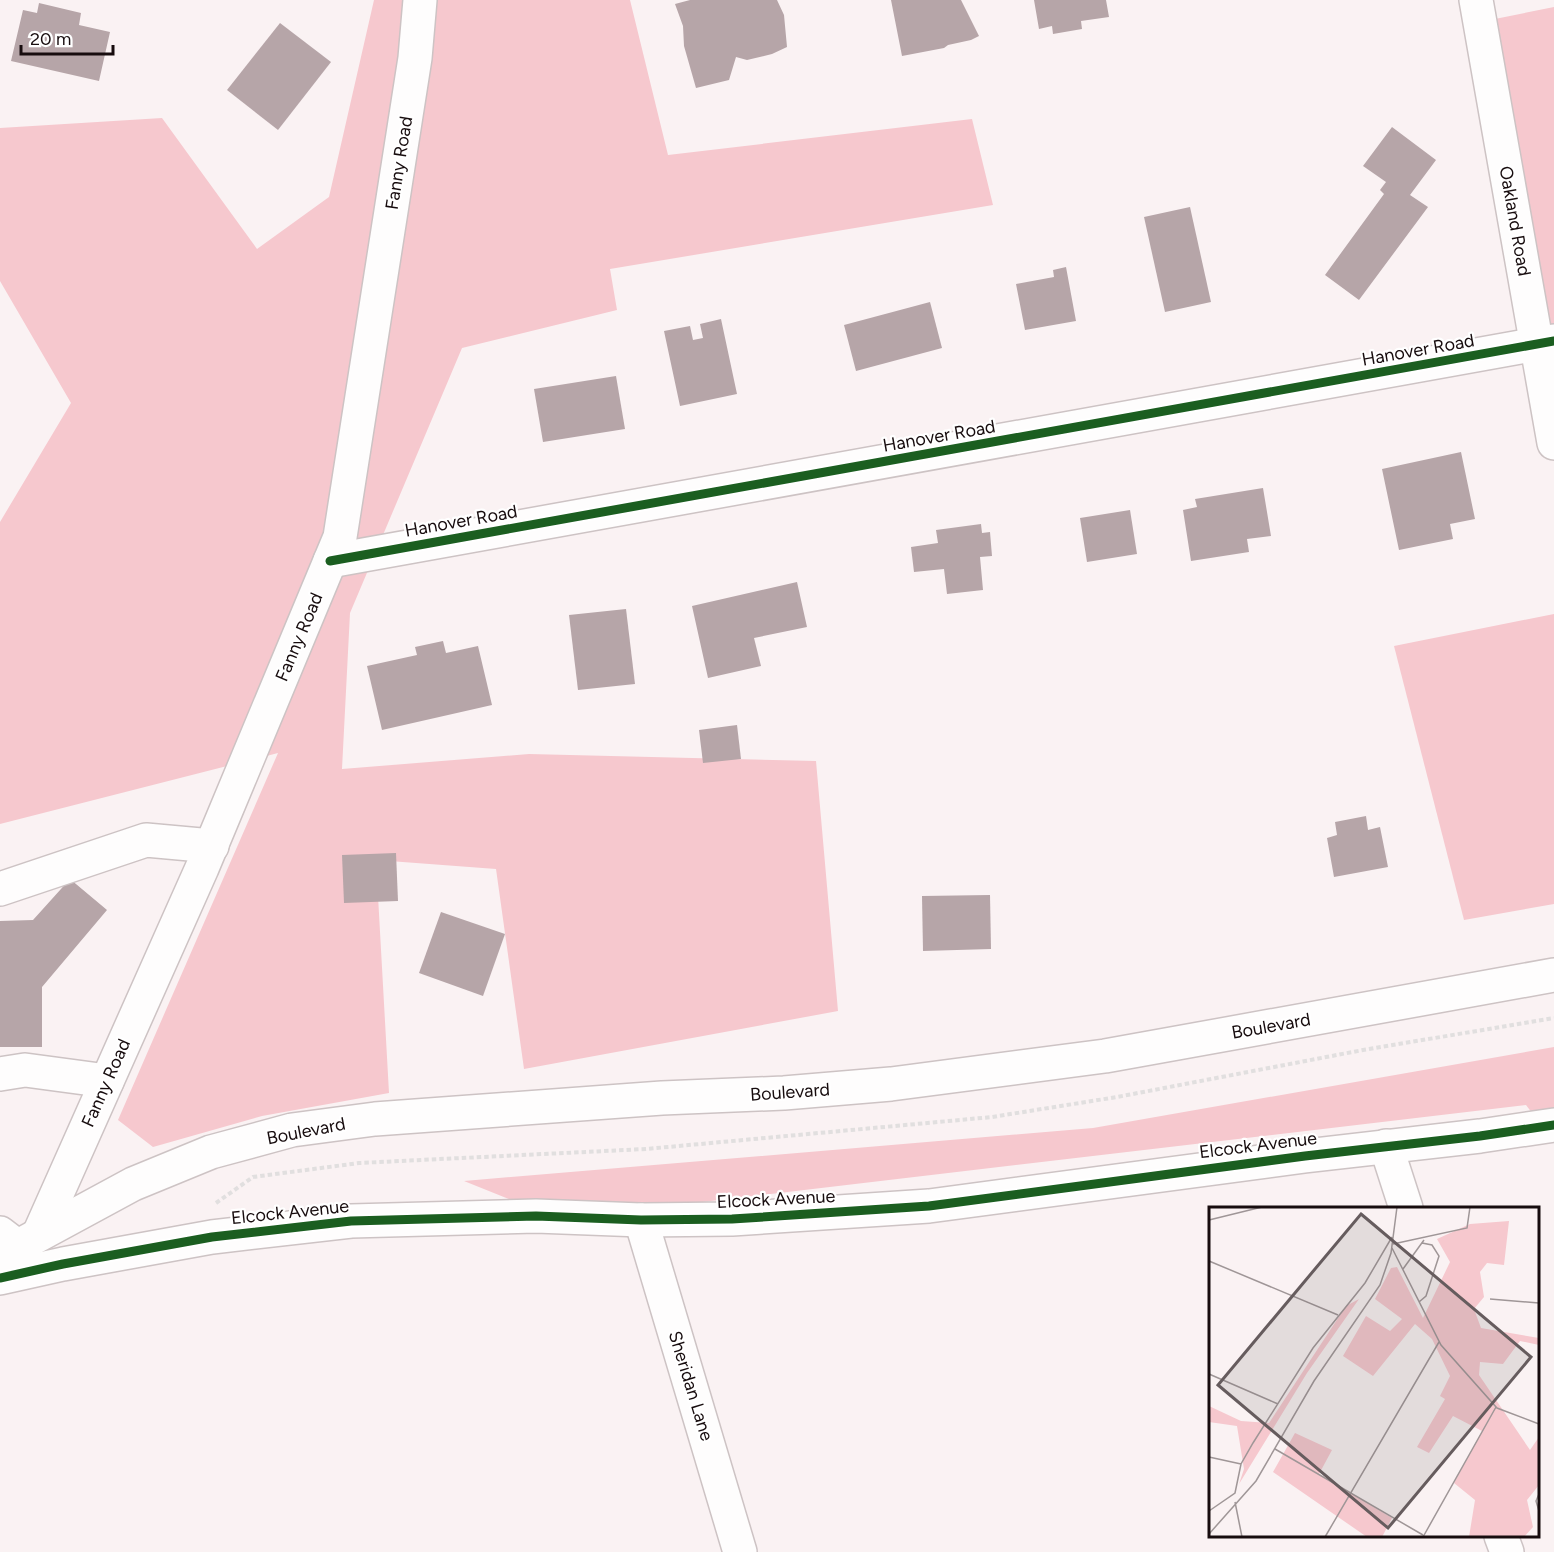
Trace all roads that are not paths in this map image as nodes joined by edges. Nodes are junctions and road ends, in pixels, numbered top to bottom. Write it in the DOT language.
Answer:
graph roads {
  1 [pos="420,0"];
  2 [pos="1476,0"];
  3 [pos="1545,343"];
  4 [pos="1554,443"];
  5 [pos="330,561"];
  6 [pos="212,846"];
  7 [pos="0,889"];
  8 [pos="1554,975"];
  9 [pos="0,1074"];
  10 [pos="107,1081"];
  11 [pos="1554,1125"];
  12 [pos="1386,1146"];
  13 [pos="1405,1207"];
  14 [pos="641,1220"];
  15 [pos="14,1242"];
  16 [pos="0,1278"];
  17 [pos="1501,1537"];
  18 [pos="740,1552"];
  19 [pos="1507,1552"];
  1 -- 5 [label="street, Fanny Road"];
  2 -- 3 [label="street, Oakland Road"];
  3 -- 4 [label="street, Oakland Road"];
  3 -- 5 [label="street, Hanover Road"];
  5 -- 6 [label="street, Fanny Road"];
  6 -- 7 [label="street"];
  6 -- 10 [label="street, Fanny Road"];
  8 -- 15 [label="street, Boulevard"];
  9 -- 10 [label="street"];
  10 -- 15 [label="street, Fanny Road"];
  11 -- 12 [label="street, Elcock Avenue"];
  12 -- 13 [label="street"];
  12 -- 14 [label="street, Elcock Avenue"];
  14 -- 16 [label="street, Elcock Avenue"];
  14 -- 18 [label="street, Sheridan Lane"];
  17 -- 19 [label="street"];
}
